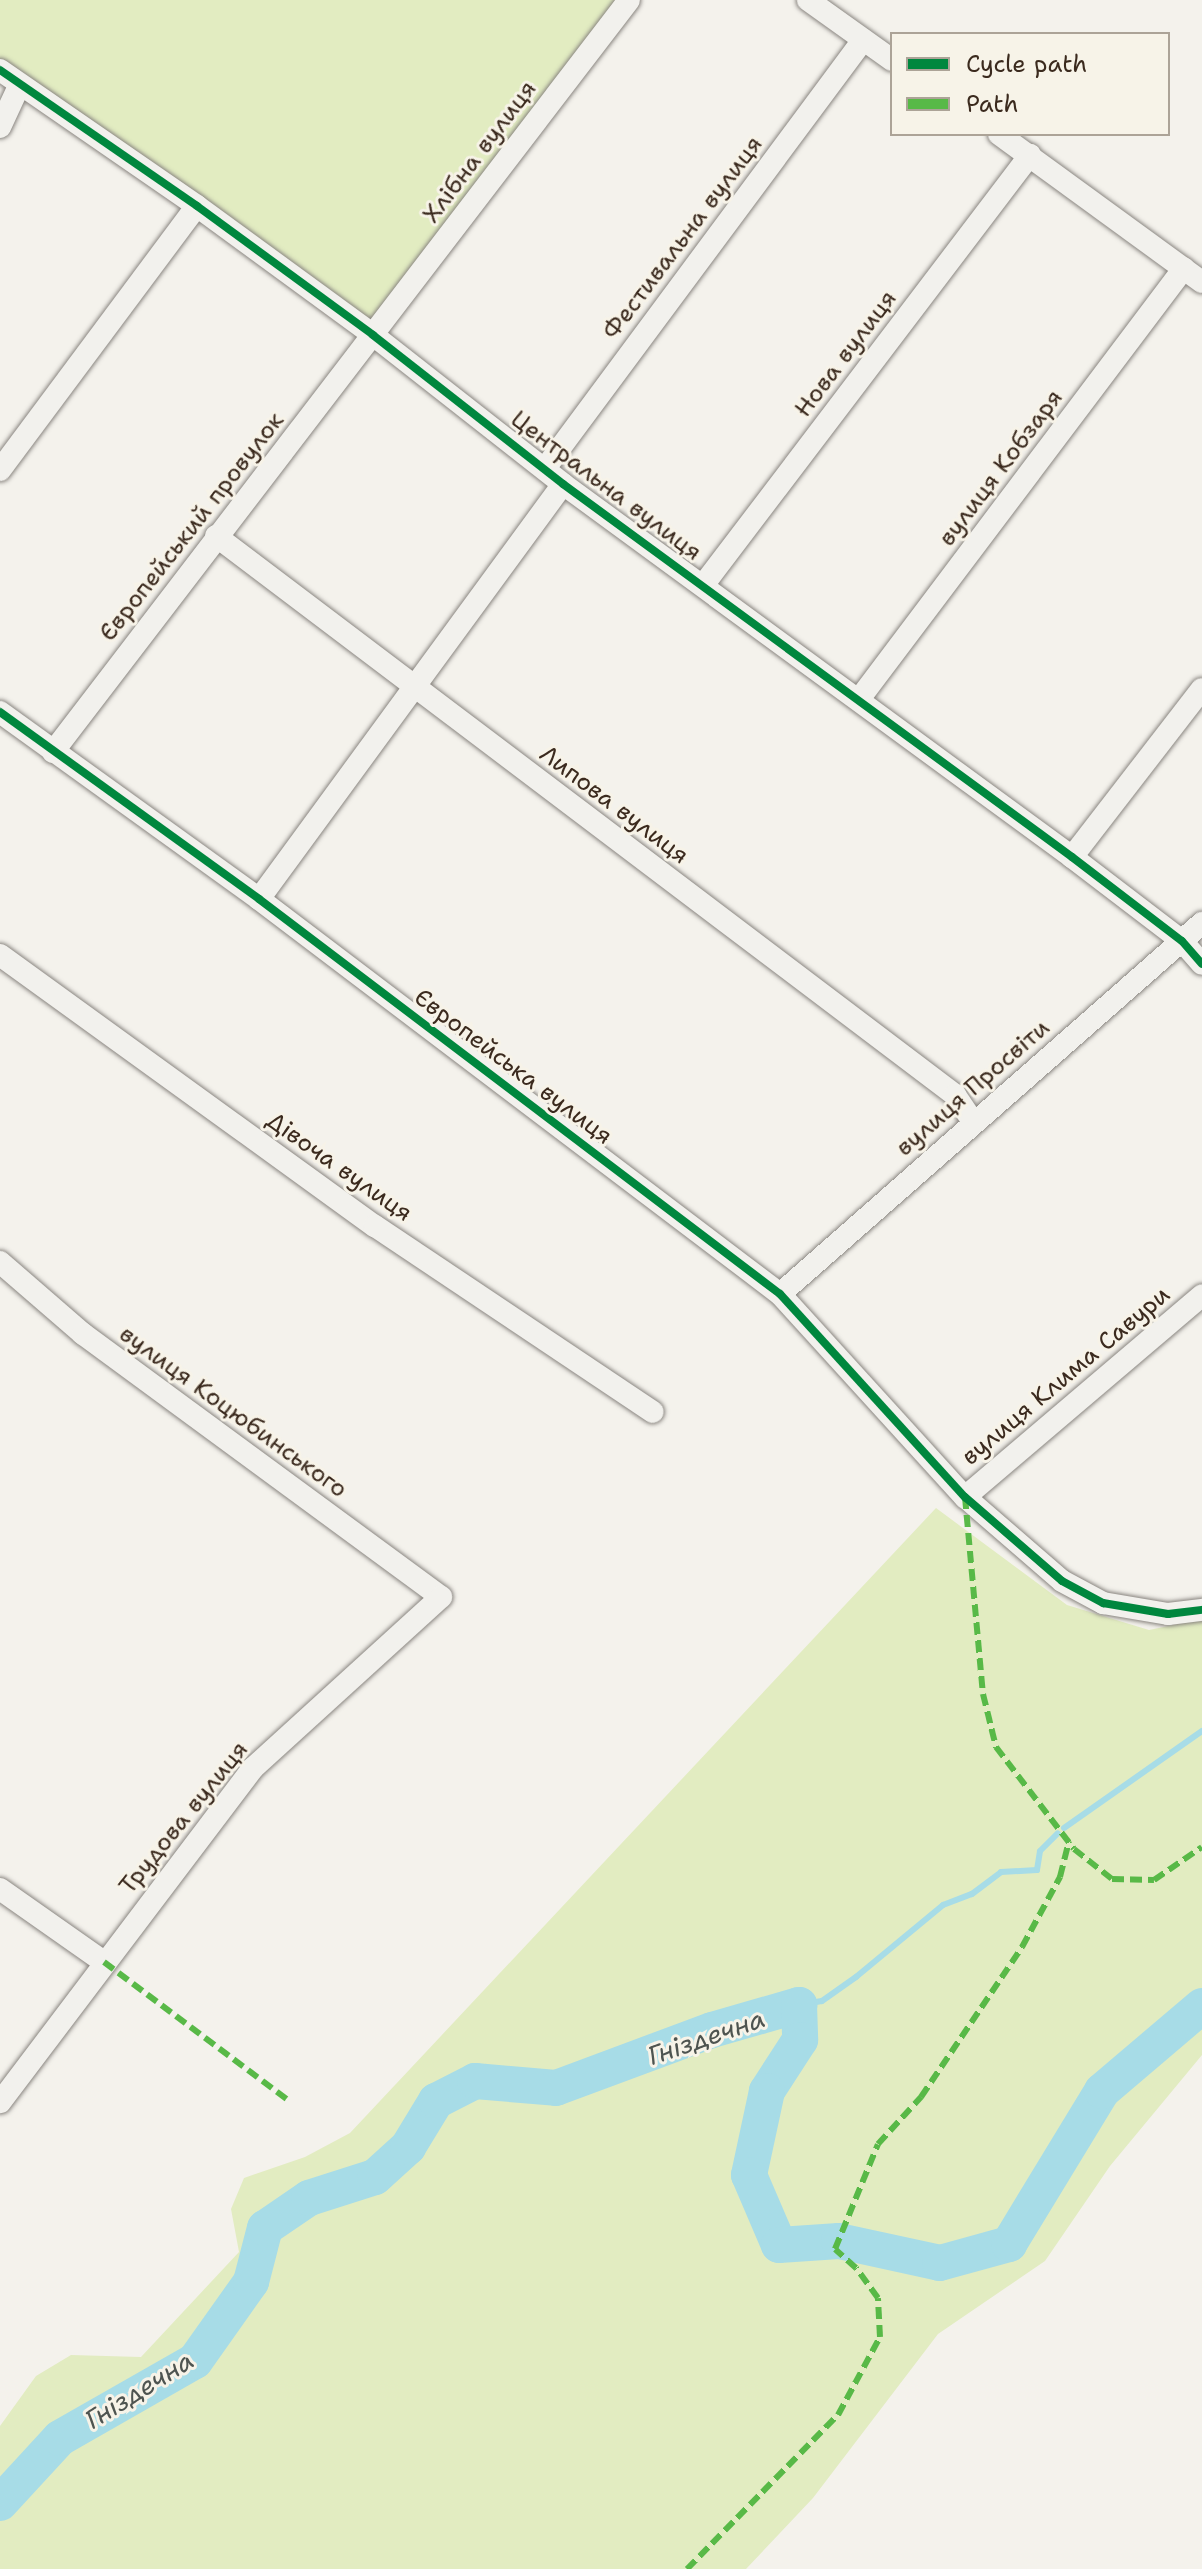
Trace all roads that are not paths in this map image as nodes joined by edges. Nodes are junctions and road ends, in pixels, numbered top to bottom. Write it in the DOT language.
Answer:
graph roads {
  1 [pos="629,0"];
  2 [pos="808,0"];
  3 [pos="863,40"];
  4 [pos="890,59"];
  5 [pos="0,70"];
  6 [pos="20,84"];
  7 [pos="0,127"];
  8 [pos="1002,136"];
  9 [pos="1030,155"];
  10 [pos="197,206"];
  11 [pos="1193,275"];
  12 [pos="373,335"];
  13 [pos="546,467"];
  14 [pos="0,470"];
  15 [pos="563,484"];
  16 [pos="216,536"];
  17 [pos="704,584"];
  18 [pos="413,686"];
  19 [pos="1202,689"];
  20 [pos="860,698"];
  21 [pos="0,712"];
  22 [pos="53,752"];
  23 [pos="1072,857"];
  24 [pos="259,899"];
  25 [pos="1202,923"];
  26 [pos="1182,941"];
  27 [pos="0,955"];
  28 [pos="1202,964"];
  29 [pos="973,1122"];
  30 [pos="0,1262"];
  31 [pos="780,1294"];
  32 [pos="1202,1295"];
  33 [pos="653,1412"];
  34 [pos="965,1497"];
  35 [pos="441,1597"];
  36 [pos="1202,1610"];
  37 [pos="0,1889"];
  38 [pos="104,1962"];
  39 [pos="0,2102"];
  1 -- 12 [label="street, Хлібна вулиця"];
  2 -- 3 [label="street"];
  3 -- 4 [label="street"];
  3 -- 13 [label="street, Фестивальна вулиця"];
  5 -- 6 [label="street, Центральна вулиця"];
  6 -- 7 [label="street"];
  6 -- 10 [label="street, Центральна вулиця"];
  8 -- 9 [label="street"];
  9 -- 11 [label="street"];
  9 -- 17 [label="street, Нова вулиця"];
  10 -- 12 [label="street, Центральна вулиця"];
  10 -- 14 [label="street"];
  11 -- 20 [label="street, вулиця Кобзаря"];
  12 -- 13 [label="street, Центральна вулиця"];
  12 -- 16 [label="street, Європейський провулок"];
  13 -- 15 [label="street, Центральна вулиця"];
  15 -- 17 [label="street, Центральна вулиця"];
  15 -- 18 [label="street"];
  16 -- 18 [label="street, Липова вулиця"];
  16 -- 22 [label="street, Європейський провулок"];
  17 -- 20 [label="street, Центральна вулиця"];
  18 -- 24 [label="street"];
  18 -- 29 [label="street, Липова вулиця"];
  19 -- 23 [label="street"];
  20 -- 23 [label="street, Центральна вулиця"];
  21 -- 22 [label="street, Європейська вулиця"];
  22 -- 24 [label="street, Європейська вулиця"];
  23 -- 26 [label="street, Центральна вулиця"];
  24 -- 31 [label="street, Європейська вулиця"];
  25 -- 26 [label="street, вулиця Просвіти"];
  26 -- 28 [label="street, Центральна вулиця"];
  26 -- 29 [label="street, вулиця Просвіти"];
  27 -- 33 [label="street, Дівоча вулиця"];
  29 -- 31 [label="street, вулиця Просвіти"];
  30 -- 35 [label="street, вулиця Коцюбинського"];
  31 -- 34 [label="street, Європейська вулиця"];
  32 -- 34 [label="street, вулиця Клима Савури"];
  34 -- 36 [label="street, Європейська вулиця"];
  35 -- 38 [label="street, Трудова вулиця"];
  37 -- 38 [label="street"];
  38 -- 39 [label="street, Трудова вулиця"];
}
